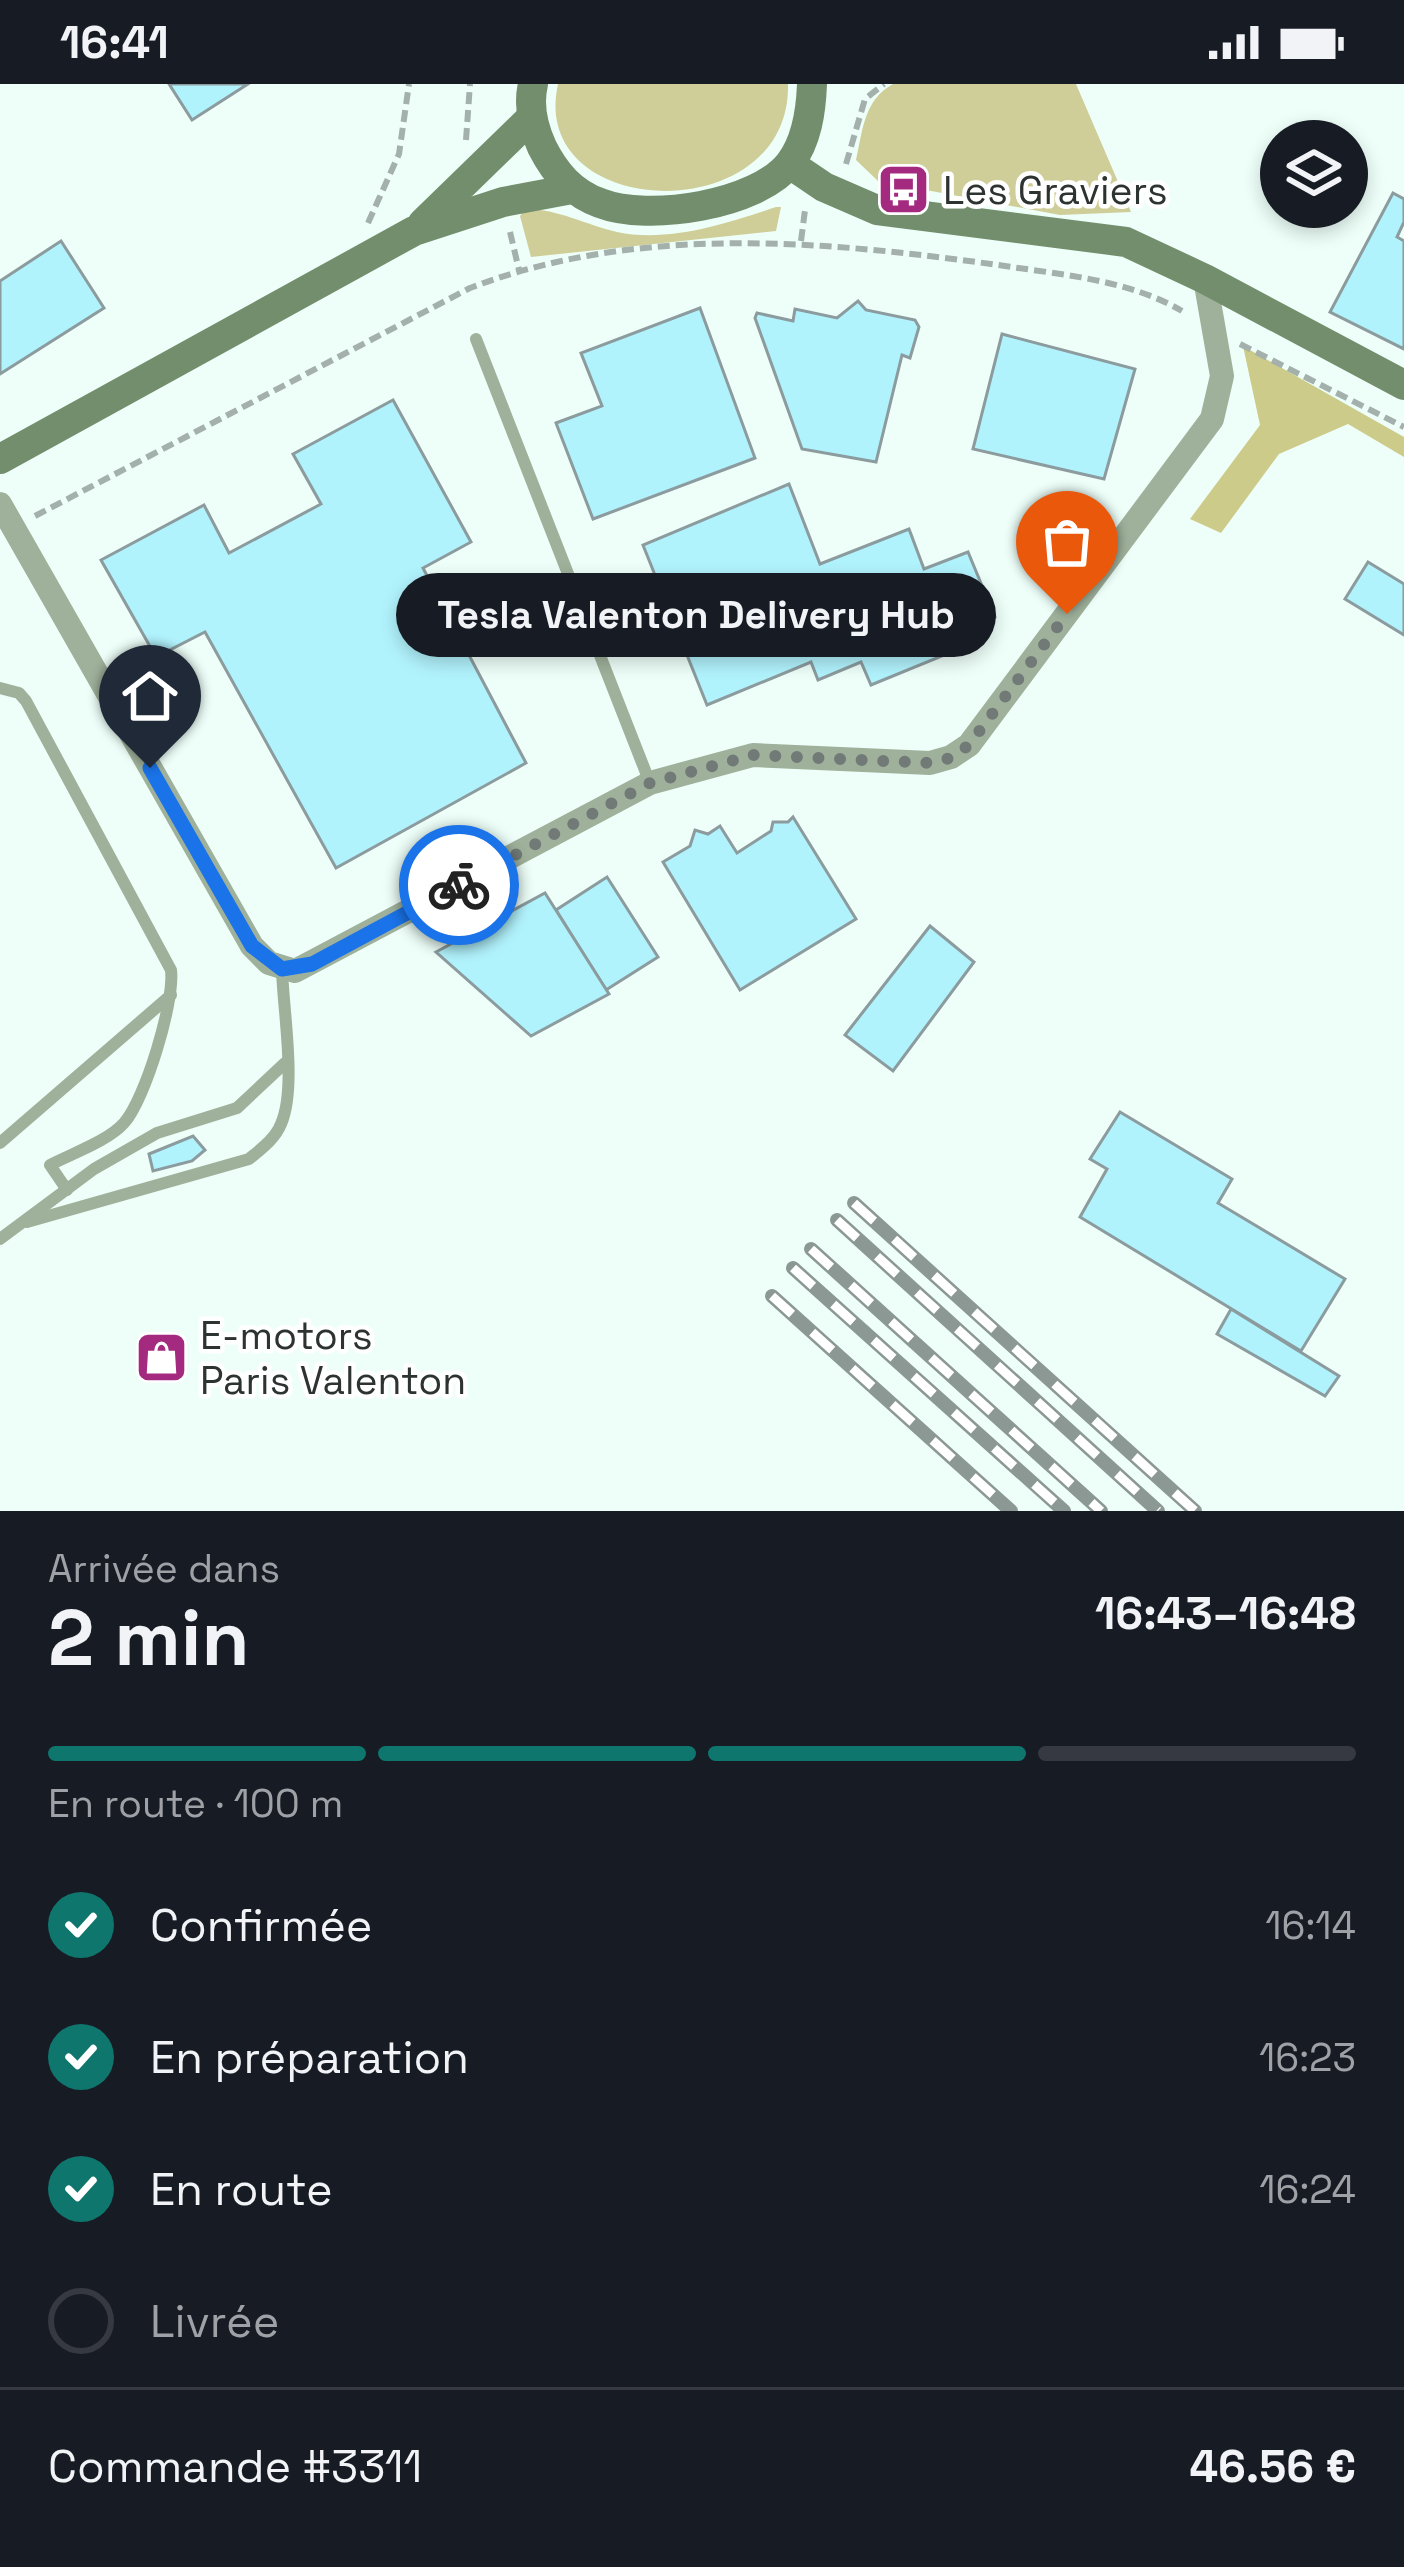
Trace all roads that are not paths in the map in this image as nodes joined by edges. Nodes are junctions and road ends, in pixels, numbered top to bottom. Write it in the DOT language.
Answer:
graph roads {
  1 [pos="533,84"];
  2 [pos="812,84"];
  3 [pos="532,117"];
  4 [pos="790,164"];
  5 [pos="572,189"];
  6 [pos="414,231"];
  7 [pos="1205,279"];
  8 [pos="476,339"];
  9 [pos="1404,385"];
  10 [pos="0,459"];
  11 [pos="0,504"];
  12 [pos="0,688"];
  13 [pos="650,783"];
  14 [pos="282,969"];
  15 [pos="171,994"];
  16 [pos="285,1063"];
  17 [pos="0,1143"];
  18 [pos="67,1190"];
  19 [pos="27,1222"];
  20 [pos="0,1239"];
  1 -- 3 [label="main road"];
  2 -- 4 [label="main road"];
  3 -- 5 [label="main road"];
  3 -- 6 [label="main road"];
  4 -- 5 [label="main road"];
  4 -- 7 [label="main road"];
  5 -- 6 [label="main road"];
  6 -- 10 [label="main road"];
  7 -- 9 [label="main road"];
  7 -- 13 [label="street"];
  8 -- 13 [label="lane"];
  11 -- 14 [label="street"];
  12 -- 15 [label="lane"];
  13 -- 14 [label="street"];
  14 -- 16 [label="lane"];
  15 -- 17 [label="lane"];
  15 -- 18 [label="lane"];
  16 -- 18 [label="lane"];
  16 -- 19 [label="lane"];
  18 -- 19 [label="lane"];
  19 -- 20 [label="lane"];
}
